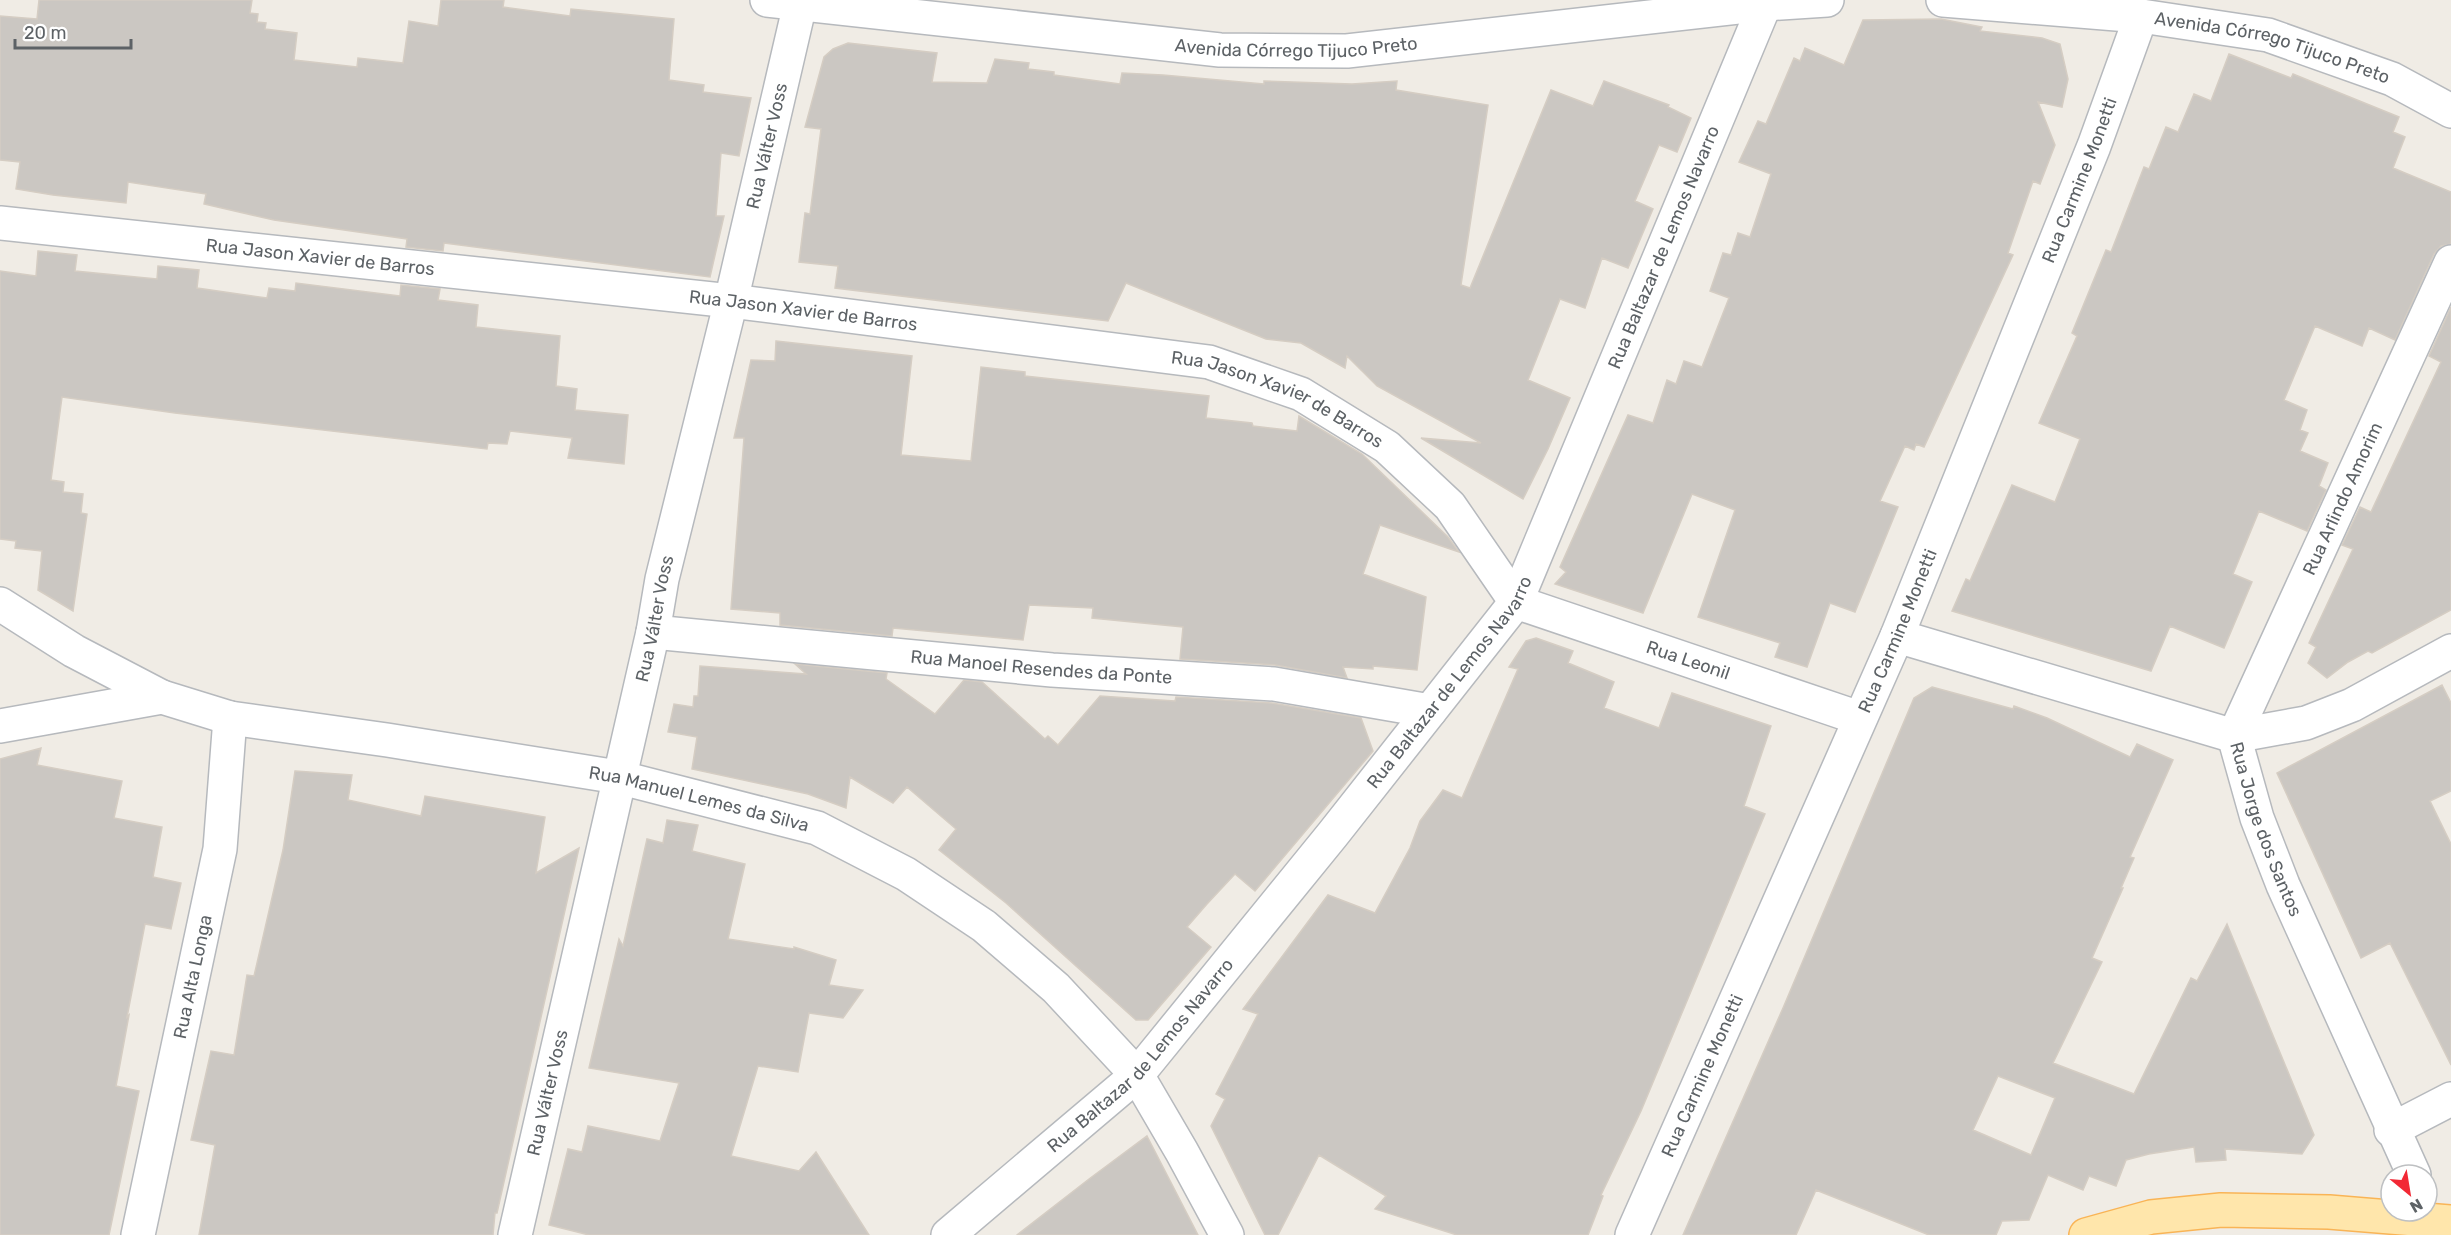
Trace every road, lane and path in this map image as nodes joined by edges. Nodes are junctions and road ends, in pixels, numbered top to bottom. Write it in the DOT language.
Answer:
graph roads {
  1 [pos="767,0"];
  2 [pos="1827,0"];
  3 [pos="1943,0"];
  4 [pos="800,4"];
  5 [pos="1764,4"];
  6 [pos="2141,16"];
  7 [pos="2451,111"];
  8 [pos="0,223"];
  9 [pos="2451,262"];
  10 [pos="731,302"];
  11 [pos="1516,602"];
  12 [pos="0,604"];
  13 [pos="653,632"];
  14 [pos="1897,636"];
  15 [pos="2451,651"];
  16 [pos="162,697"];
  17 [pos="1430,711"];
  18 [pos="230,717"];
  19 [pos="1859,718"];
  20 [pos="0,726"];
  21 [pos="2234,736"];
  22 [pos="618,777"];
  23 [pos="1137,1075"];
  24 [pos="2451,1099"];
  25 [pos="2391,1130"];
  26 [pos="2408,1163"];
  27 [pos="2379,1216"];
  28 [pos="138,1235"];
  29 [pos="515,1235"];
  30 [pos="948,1235"];
  31 [pos="1227,1235"];
  32 [pos="1632,1235"];
  33 [pos="2086,1235"];
  1 -- 4 [label="street, Avenida Córrego Tijuco Preto"];
  2 -- 5 [label="street, Avenida Córrego Tijuco Preto"];
  3 -- 6 [label="street, Avenida Córrego Tijuco Preto"];
  4 -- 5 [label="street, Avenida Córrego Tijuco Preto"];
  4 -- 10 [label="street, Rua Válter Voss"];
  5 -- 11 [label="street, Rua Baltazar de Lemos Navarro"];
  6 -- 7 [label="street, Avenida Córrego Tijuco Preto"];
  6 -- 14 [label="street, Rua Carmine Monetti"];
  8 -- 10 [label="street, Rua Jason Xavier de Barros"];
  9 -- 21 [label="street, Rua Arlindo Amorim"];
  10 -- 11 [label="street, Rua Jason Xavier de Barros"];
  10 -- 13 [label="street, Rua Válter Voss"];
  11 -- 17 [label="street, Rua Baltazar de Lemos Navarro"];
  11 -- 19 [label="street, Rua Leonil"];
  12 -- 16 [label="street"];
  13 -- 17 [label="street, Rua Manoel Resendes da Ponte"];
  13 -- 22 [label="street, Rua Válter Voss"];
  14 -- 19 [label="street, Rua Carmine Monetti"];
  14 -- 21 [label="street, Rua Jorge dos Santos"];
  15 -- 21 [label="street"];
  16 -- 18 [label="street, Rua Manuel Lemes da Silva"];
  16 -- 20 [label="street, Rua Manuel Lemes da Silva"];
  17 -- 23 [label="street, Rua Baltazar de Lemos Navarro"];
  18 -- 22 [label="street, Rua Manuel Lemes da Silva"];
  18 -- 28 [label="street, Rua Alta Longa"];
  19 -- 32 [label="street, Rua Carmine Monetti"];
  21 -- 25 [label="street, Rua Jorge dos Santos"];
  22 -- 23 [label="street, Rua Manuel Lemes da Silva"];
  22 -- 29 [label="street, Rua Válter Voss"];
  23 -- 30 [label="street, Rua Baltazar de Lemos Navarro"];
  23 -- 31 [label="street, Rua Manuel Lemes da Silva"];
  24 -- 25 [label="street"];
  25 -- 26 [label="street, Rua Jorge dos Santos"];
  27 -- 33 [label="main road"];
}
